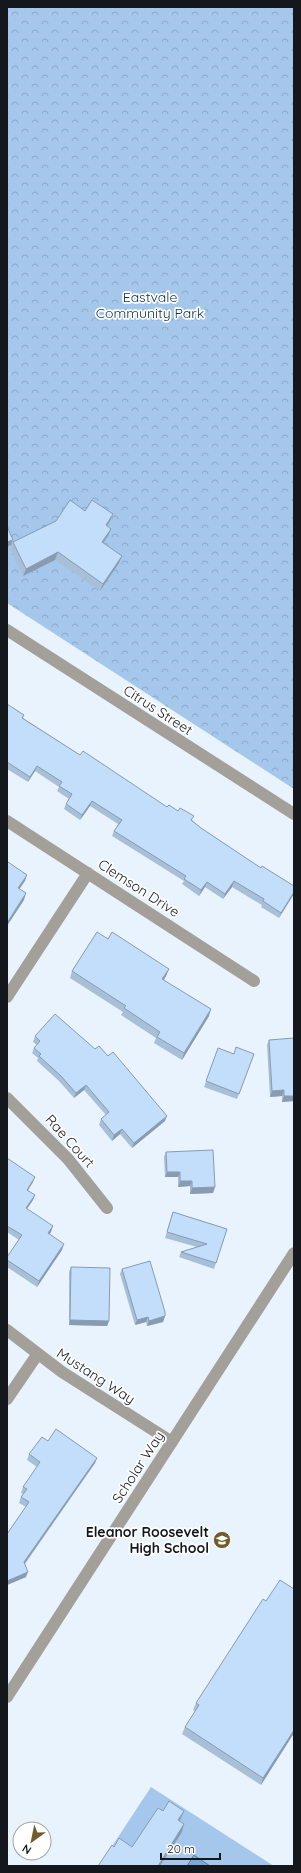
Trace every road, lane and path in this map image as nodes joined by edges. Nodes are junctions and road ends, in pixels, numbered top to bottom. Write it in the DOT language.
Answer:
graph roads {
  1 [pos="7,630"];
  2 [pos="294,814"];
  3 [pos="7,821"];
  4 [pos="88,873"];
  5 [pos="254,981"];
  6 [pos="7,997"];
  7 [pos="7,1098"];
  8 [pos="107,1208"];
  9 [pos="294,1254"];
  10 [pos="7,1330"];
  11 [pos="37,1355"];
  12 [pos="7,1399"];
  13 [pos="172,1442"];
  14 [pos="7,1697"];
  1 -- 2 [label="street, Citrus Street"];
  3 -- 4 [label="street, Clemson Drive"];
  4 -- 5 [label="street, Clemson Drive"];
  4 -- 6 [label="street"];
  7 -- 8 [label="street, Rae Court"];
  9 -- 13 [label="street, Scholar Way"];
  10 -- 11 [label="street, Mustang Way"];
  11 -- 12 [label="street"];
  11 -- 13 [label="street, Mustang Way"];
  13 -- 14 [label="street, Scholar Way"];
}
